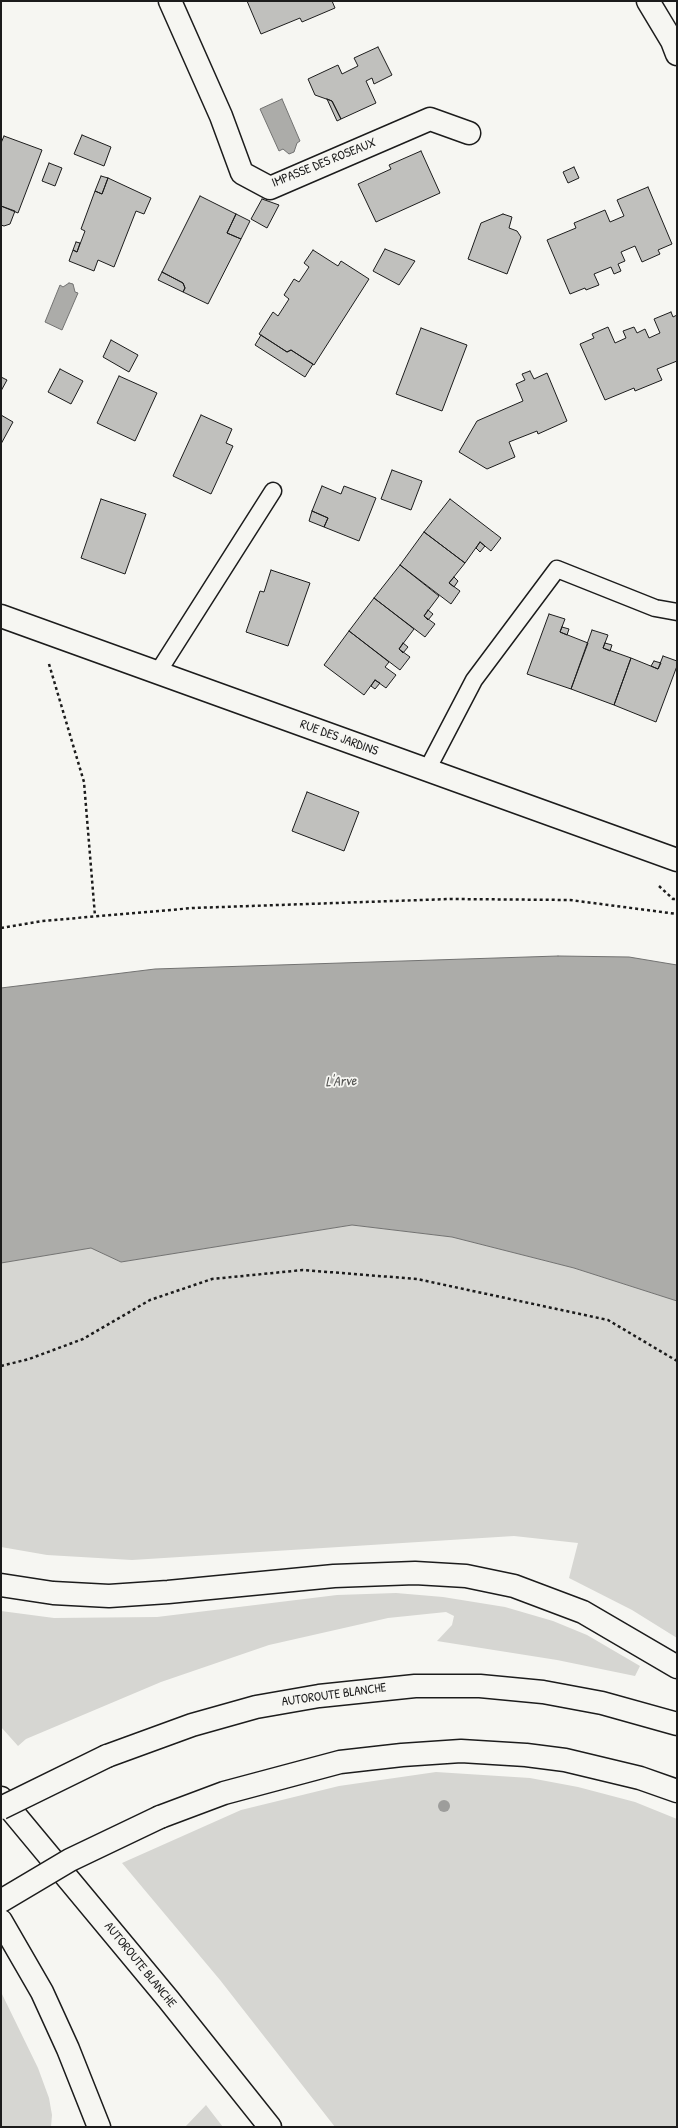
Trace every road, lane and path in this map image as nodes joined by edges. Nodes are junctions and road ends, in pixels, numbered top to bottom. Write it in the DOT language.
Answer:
graph roads {
  1 [pos="170,1"];
  2 [pos="648,1"];
  3 [pos="665,1"];
  4 [pos="675,48"];
  5 [pos="469,133"];
  6 [pos="273,491"];
  7 [pos="677,612"];
  8 [pos="1,616"];
  9 [pos="38,629"];
  10 [pos="158,672"];
  11 [pos="427,770"];
  12 [pos="677,860"];
  13 [pos="677,914"];
  14 [pos="95,916"];
  15 [pos="1,928"];
  16 [pos="677,1361"];
  17 [pos="1,1366"];
  18 [pos="1,1586"];
  19 [pos="677,1667"];
  20 [pos="677,1724"];
  21 [pos="677,1791"];
  22 [pos="1,1798"];
  23 [pos="1,1808"];
  24 [pos="1,1900"];
  25 [pos="1,1921"];
  26 [pos="99,2127"];
  27 [pos="270,2127"];
  1 -- 5 [label="main road, IMPASSE DES ROSEAUX"];
  2 -- 4 [label="main road"];
  3 -- 4 [label="main road"];
  6 -- 10 [label="lane"];
  7 -- 11 [label="lane"];
  8 -- 9 [label="main road, RUE DES JARDINS"];
  9 -- 10 [label="main road, RUE DES JARDINS"];
  9 -- 14 [label="path"];
  10 -- 11 [label="main road, RUE DES JARDINS"];
  11 -- 12 [label="main road, RUE DES JARDINS"];
  13 -- 14 [label="path"];
  14 -- 15 [label="path"];
  16 -- 17 [label="path"];
  18 -- 19 [label="main road"];
  20 -- 23 [label="main road, AUTOROUTE BLANCHE, bridge"];
  21 -- 24 [label="main road, bridge"];
  22 -- 27 [label="main road, AUTOROUTE BLANCHE"];
  25 -- 26 [label="main road"];
}
